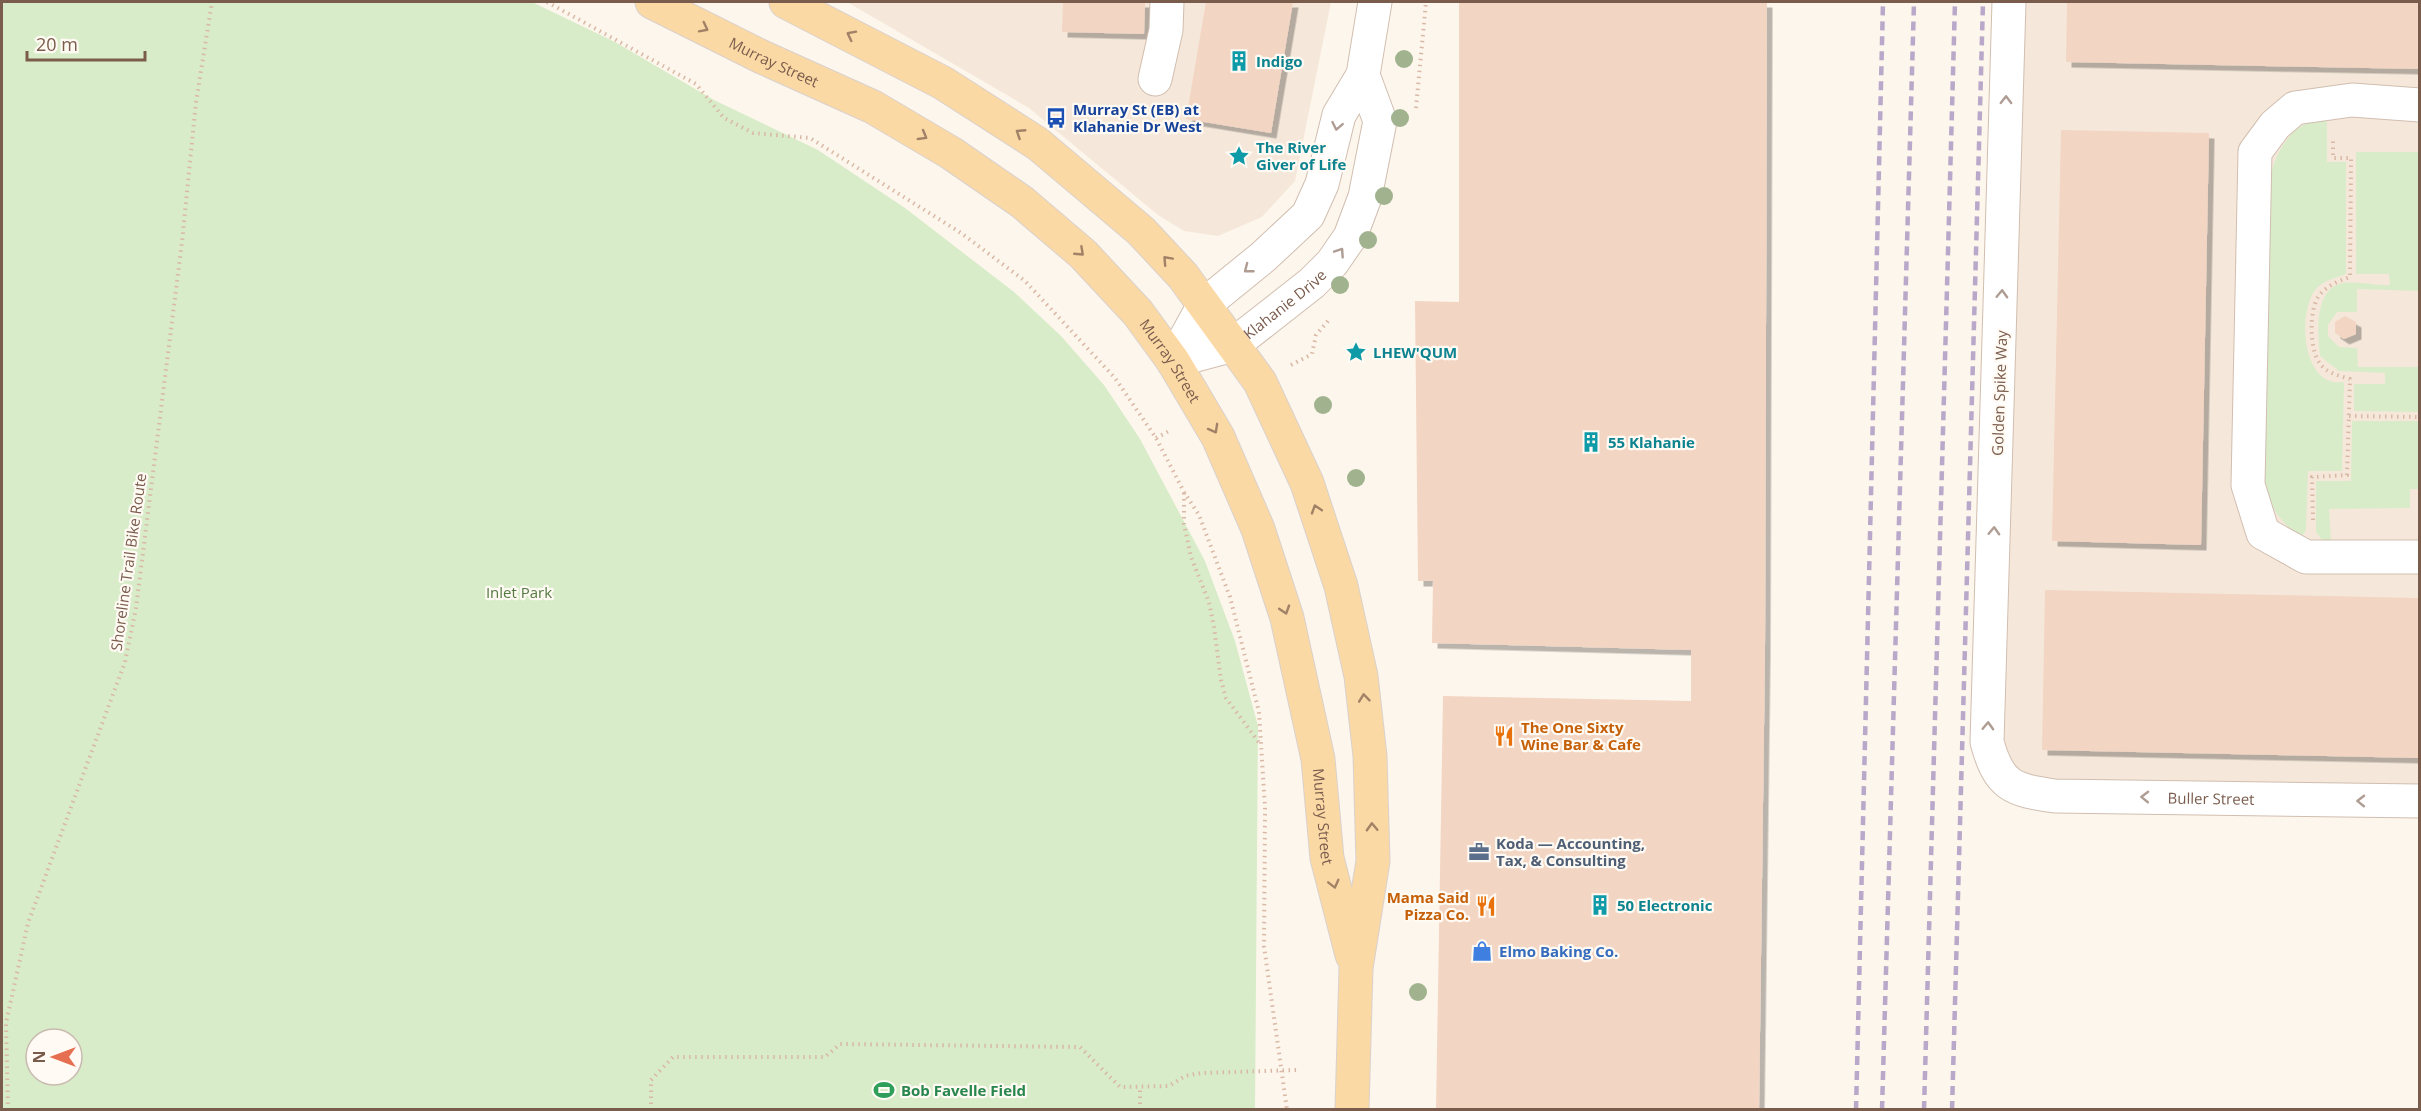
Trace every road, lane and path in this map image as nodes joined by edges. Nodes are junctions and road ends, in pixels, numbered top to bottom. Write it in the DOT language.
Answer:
graph roads {
  1 [pos="212,2"];
  2 [pos="547,2"];
  3 [pos="652,2"];
  4 [pos="786,2"];
  5 [pos="1167,2"];
  6 [pos="1375,2"];
  7 [pos="2009,2"];
  8 [pos="1363,75"];
  9 [pos="1155,79"];
  10 [pos="2333,101"];
  11 [pos="2420,105"];
  12 [pos="1204,305"];
  13 [pos="1333,314"];
  14 [pos="1233,345"];
  15 [pos="1173,361"];
  16 [pos="1298,362"];
  17 [pos="2349,416"];
  18 [pos="2420,417"];
  19 [pos="1169,430"];
  20 [pos="1156,438"];
  21 [pos="1184,492"];
  22 [pos="2313,557"];
  23 [pos="2420,557"];
  24 [pos="1262,746"];
  25 [pos="2004,781"];
  26 [pos="2420,801"];
  27 [pos="1356,968"];
  28 [pos="1298,1070"];
  29 [pos="1283,1071"];
  30 [pos="1140,1087"];
  31 [pos="8,1110"];
  32 [pos="651,1110"];
  33 [pos="1140,1110"];
  34 [pos="1287,1110"];
  35 [pos="1352,1110"];
  1 -- 31 [label="path, Shoreline Trail Bike Route"];
  2 -- 20 [label="path"];
  3 -- 15 [label="main road, Murray Street, one-way"];
  12 -- 4 [label="main road, Murray Street, one-way"];
  5 -- 9 [label="street"];
  6 -- 8 [label="street, Klahanie Drive"];
  25 -- 7 [label="street, Golden Spike Way, one-way"];
  8 -- 12 [label="street, Klahanie Drive, one-way"];
  14 -- 8 [label="street, Klahanie Drive, one-way"];
  10 -- 11 [label="street"];
  10 -- 17 [label="path"];
  10 -- 22 [label="street"];
  12 -- 14 [label="main road, Murray Street"];
  12 -- 15 [label="street, Klahanie Drive"];
  13 -- 16 [label="path"];
  14 -- 15 [label="street, Klahanie Drive"];
  27 -- 14 [label="main road, Murray Street, one-way"];
  15 -- 27 [label="main road, Murray Street, one-way"];
  17 -- 18 [label="path"];
  17 -- 22 [label="path"];
  19 -- 20 [label="path"];
  20 -- 21 [label="path"];
  21 -- 24 [label="path"];
  21 -- 24 [label="path"];
  22 -- 23 [label="street"];
  24 -- 29 [label="path"];
  26 -- 25 [label="street, Buller Street, one-way"];
  27 -- 35 [label="main road, Murray Street"];
  28 -- 29 [label="path"];
  29 -- 30 [label="path"];
  29 -- 34 [label="path"];
  30 -- 32 [label="path"];
  30 -- 33 [label="path"];
}
